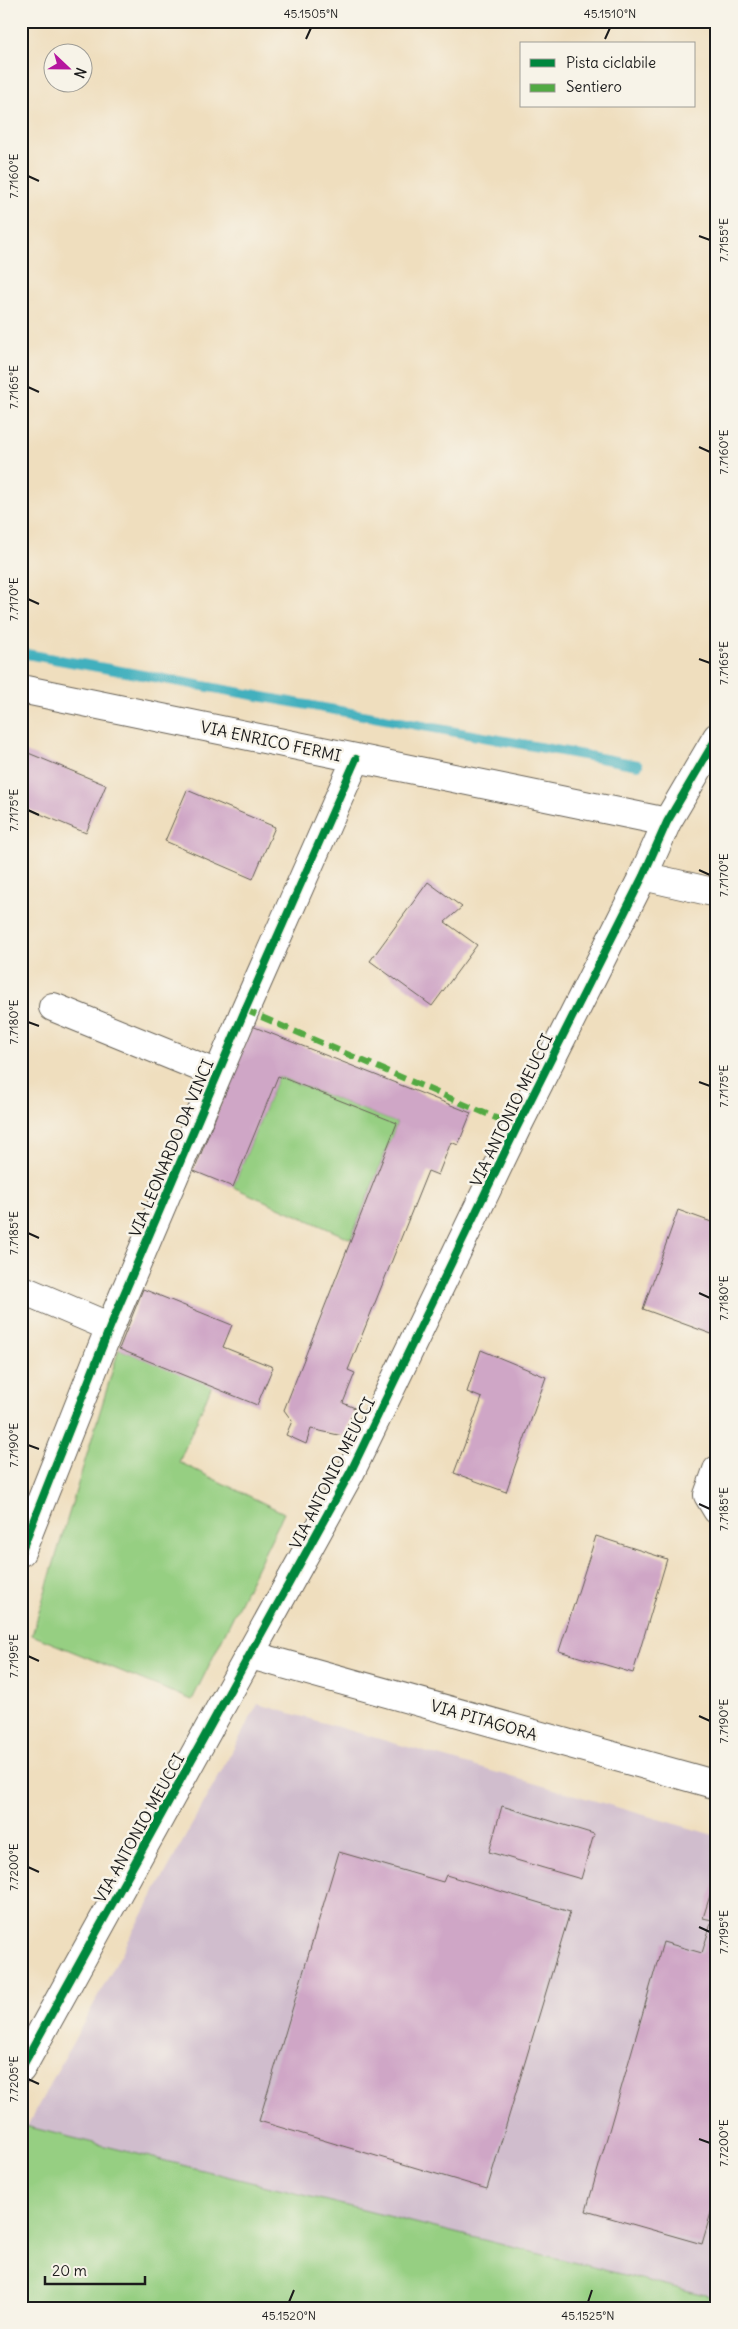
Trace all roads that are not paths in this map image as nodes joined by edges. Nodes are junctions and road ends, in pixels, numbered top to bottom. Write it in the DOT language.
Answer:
graph roads {
  1 [pos="21,689"];
  2 [pos="717,737"];
  3 [pos="356,759"];
  4 [pos="667,822"];
  5 [pos="643,876"];
  6 [pos="717,893"];
  7 [pos="53,1007"];
  8 [pos="217,1074"];
  9 [pos="21,1289"];
  10 [pos="110,1327"];
  11 [pos="717,1470"];
  12 [pos="717,1510"];
  13 [pos="21,1552"];
  14 [pos="251,1656"];
  15 [pos="717,1785"];
  16 [pos="21,2069"];
  1 -- 3 [label="street, VIA ENRICO FERMI"];
  2 -- 4 [label="street, VIA ANTONIO MEUCCI"];
  3 -- 4 [label="street, VIA ENRICO FERMI"];
  3 -- 8 [label="street, VIA LEONARDO DA VINCI"];
  4 -- 5 [label="street, VIA ANTONIO MEUCCI"];
  5 -- 6 [label="street"];
  5 -- 14 [label="street, VIA ANTONIO MEUCCI"];
  7 -- 8 [label="street, VIA LEONARDO DA VINCI"];
  8 -- 10 [label="street, VIA LEONARDO DA VINCI"];
  9 -- 10 [label="street"];
  10 -- 13 [label="street, VIA LEONARDO DA VINCI"];
  11 -- 12 [label="street"];
  14 -- 15 [label="street, VIA PITAGORA"];
  14 -- 16 [label="street, VIA ANTONIO MEUCCI"];
}
